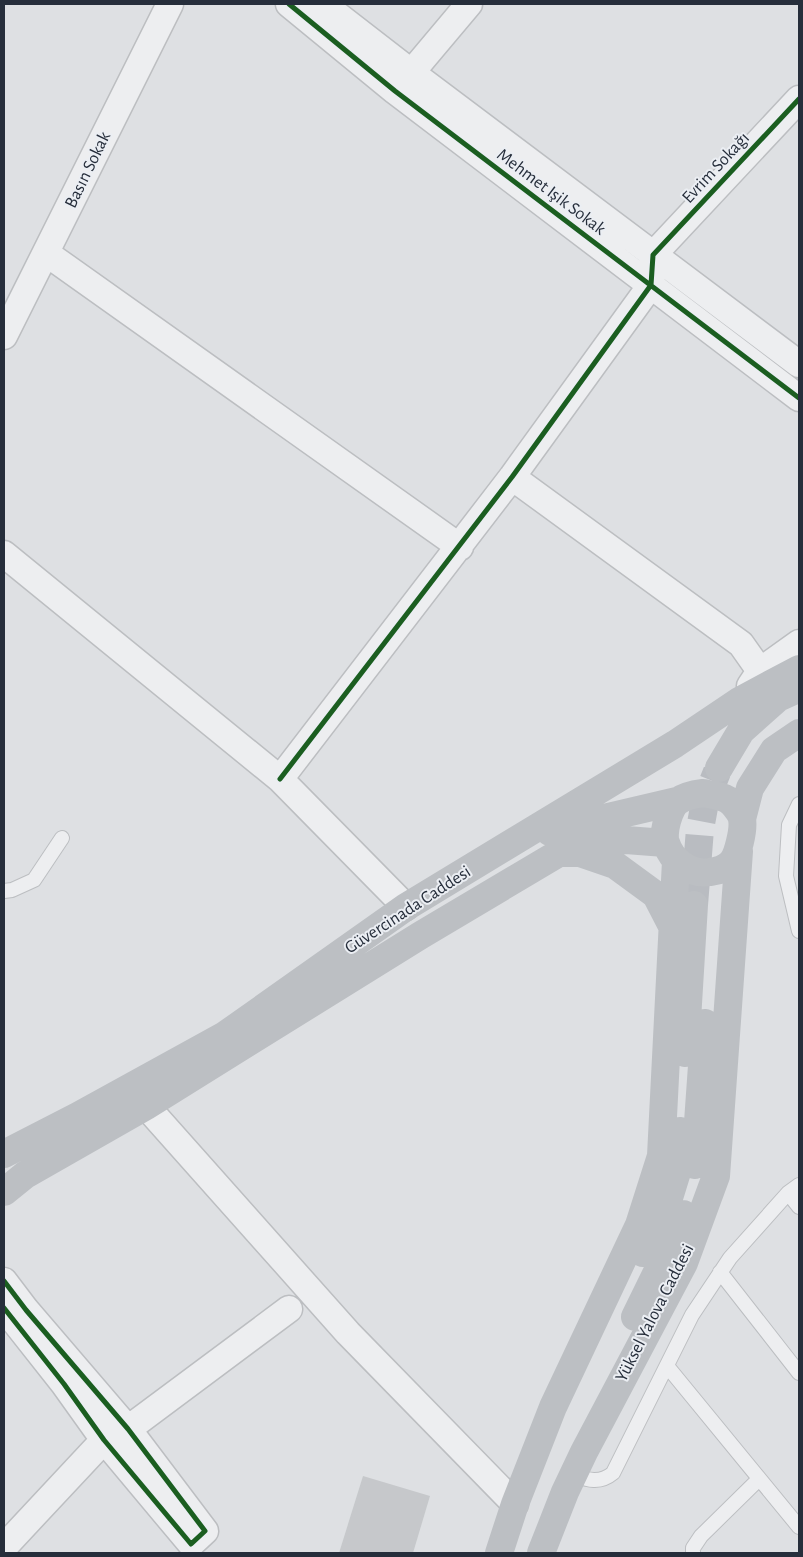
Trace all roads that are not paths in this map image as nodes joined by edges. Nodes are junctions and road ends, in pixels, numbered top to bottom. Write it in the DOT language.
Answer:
graph roads {
  1 [pos="170,4"];
  2 [pos="289,4"];
  3 [pos="323,4"];
  4 [pos="469,4"];
  5 [pos="404,82"];
  6 [pos="799,99"];
  7 [pos="46,253"];
  8 [pos="653,255"];
  9 [pos="651,284"];
  10 [pos="4,336"];
  11 [pos="799,364"];
  12 [pos="797,394"];
  13 [pos="512,477"];
  14 [pos="460,547"];
  15 [pos="4,554"];
  16 [pos="799,643"];
  17 [pos="799,670"];
  18 [pos="760,671"];
  19 [pos="799,688"];
  20 [pos="739,701"];
  21 [pos="799,706"];
  22 [pos="799,733"];
  23 [pos="280,779"];
  24 [pos="686,797"];
  25 [pos="798,810"];
  26 [pos="742,819"];
  27 [pos="62,838"];
  28 [pos="506,848"];
  29 [pos="739,851"];
  30 [pos="671,852"];
  31 [pos="559,853"];
  32 [pos="4,891"];
  33 [pos="406,907"];
  34 [pos="672,927"];
  35 [pos="799,930"];
  36 [pos="146,1106"];
  37 [pos="4,1154"];
  38 [pos="794,1189"];
  39 [pos="4,1192"];
  40 [pos="799,1206"];
  41 [pos="720,1272"];
  42 [pos="4,1281"];
  43 [pos="4,1308"];
  44 [pos="289,1309"];
  45 [pos="667,1366"];
  46 [pos="799,1373"];
  47 [pos="128,1428"];
  48 [pos="104,1440"];
  49 [pos="533,1460"];
  50 [pos="578,1464"];
  51 [pos="759,1479"];
  52 [pos="515,1504"];
  53 [pos="799,1527"];
  54 [pos="4,1547"];
  55 [pos="499,1553"];
  56 [pos="541,1553"];
  57 [pos="693,1553"];
  1 -- 7 [label="street, Basın Sokak"];
  2 -- 5 [label="street, Mehmet Işik Sokak"];
  3 -- 5 [label="street, Mehmet Işik Sokak"];
  4 -- 5 [label="street"];
  5 -- 8 [label="street, Mehmet Işik Sokak"];
  5 -- 9 [label="street, Mehmet Işik Sokak"];
  6 -- 8 [label="street, Evrim Sokağı"];
  7 -- 10 [label="street, Basın Sokak"];
  7 -- 14 [label="street"];
  8 -- 9 [label="street"];
  8 -- 11 [label="street, Mehmet Işik Sokak"];
  9 -- 12 [label="street, Mehmet Işik Sokak"];
  9 -- 13 [label="street"];
  13 -- 14 [label="street"];
  13 -- 18 [label="street"];
  14 -- 23 [label="street"];
  15 -- 23 [label="street"];
  16 -- 18 [label="street"];
  17 -- 20 [label="main road, Güvercinada Caddesi"];
  18 -- 20 [label="street"];
  19 -- 21 [label="main road"];
  20 -- 24 [label="main road"];
  20 -- 28 [label="main road, Güvercinada Caddesi"];
  22 -- 26 [label="main road"];
  23 -- 33 [label="street"];
  24 -- 26 [label="main road"];
  24 -- 28 [label="main road"];
  24 -- 30 [label="main road"];
  25 -- 35 [label="lane"];
  26 -- 29 [label="main road"];
  27 -- 32 [label="lane"];
  28 -- 33 [label="main road, Güvercinada Caddesi"];
  29 -- 30 [label="main road"];
  29 -- 50 [label="main road, Yüksel Yalova Caddesi"];
  30 -- 31 [label="main road, Güvercinada Caddesi"];
  30 -- 34 [label="main road"];
  31 -- 34 [label="main road"];
  31 -- 36 [label="main road, Güvercinada Caddesi"];
  33 -- 37 [label="main road, Güvercinada Caddesi"];
  34 -- 49 [label="main road"];
  36 -- 39 [label="main road, Güvercinada Caddesi"];
  36 -- 52 [label="street"];
  38 -- 40 [label="lane"];
  38 -- 41 [label="lane"];
  41 -- 45 [label="lane"];
  41 -- 46 [label="lane"];
  42 -- 47 [label="street"];
  43 -- 48 [label="street"];
  44 -- 47 [label="street"];
  45 -- 50 [label="lane"];
  45 -- 51 [label="lane"];
  47 -- 48 [label="street"];
  47 -- 48 [label="street"];
  48 -- 54 [label="street"];
  49 -- 50 [label="main road"];
  49 -- 52 [label="main road"];
  50 -- 56 [label="main road, Yüksel Yalova Caddesi"];
  51 -- 53 [label="lane"];
  51 -- 57 [label="lane"];
  52 -- 55 [label="main road"];
}
